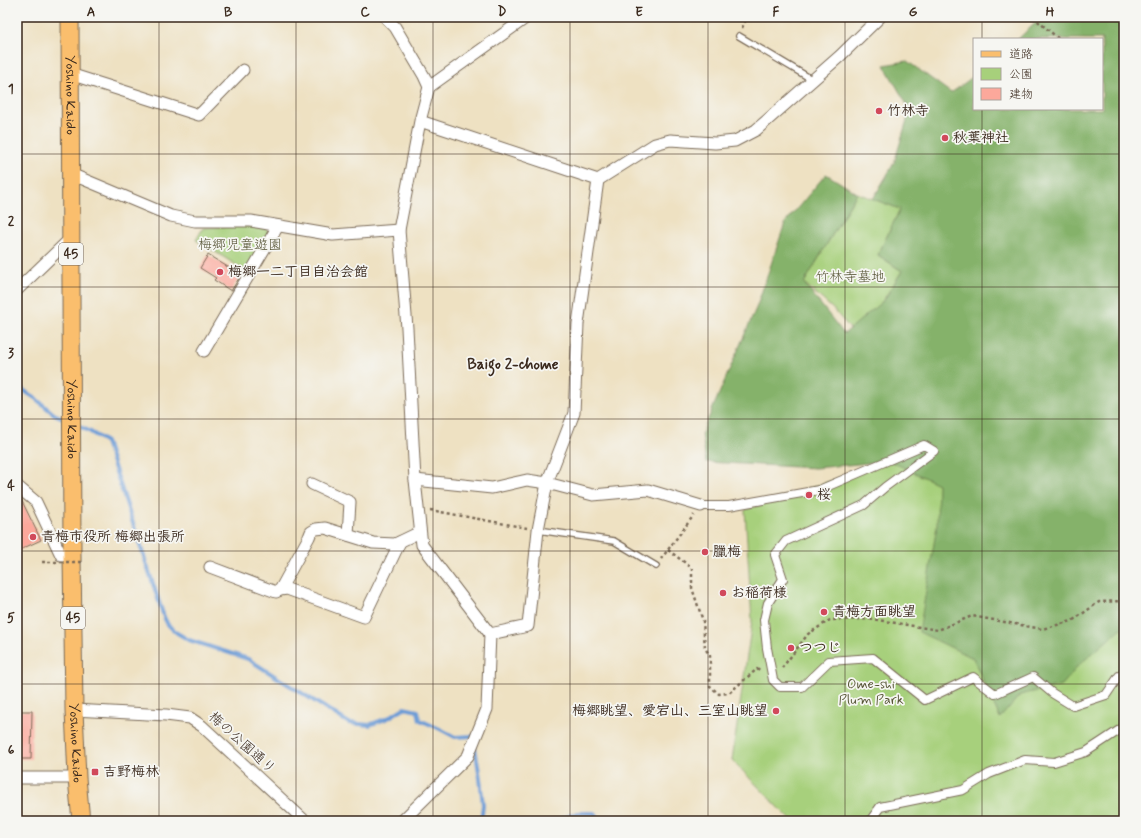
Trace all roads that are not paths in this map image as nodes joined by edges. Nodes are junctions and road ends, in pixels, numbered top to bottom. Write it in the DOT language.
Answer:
graph roads {
  1 [pos="70,17"];
  2 [pos="385,17"];
  3 [pos="527,17"];
  4 [pos="880,17"];
  5 [pos="739,36"];
  6 [pos="243,70"];
  7 [pos="70,74"];
  8 [pos="813,80"];
  9 [pos="428,87"];
  10 [pos="420,121"];
  11 [pos="71,174"];
  12 [pos="598,180"];
  13 [pos="278,226"];
  14 [pos="399,230"];
  15 [pos="71,238"];
  16 [pos="17,290"];
  17 [pos="204,351"];
  18 [pos="415,480"];
  19 [pos="547,483"];
  20 [pos="312,484"];
  21 [pos="17,486"];
  22 [pos="701,506"];
  23 [pos="538,530"];
  24 [pos="420,532"];
  25 [pos="348,534"];
  26 [pos="400,542"];
  27 [pos="77,558"];
  28 [pos="656,566"];
  29 [pos="210,567"];
  30 [pos="280,590"];
  31 [pos="490,634"];
  32 [pos="1124,674"];
  33 [pos="74,710"];
  34 [pos="1124,727"];
  35 [pos="17,778"];
  36 [pos="77,778"];
  37 [pos="81,821"];
  38 [pos="305,821"];
  39 [pos="402,821"];
  40 [pos="870,821"];
  1 -- 7 [label="main road, Yoshino Kaido / 45"];
  2 -- 9 [label="street"];
  3 -- 9 [label="street"];
  4 -- 8 [label="street"];
  5 -- 8 [label="lane"];
  6 -- 7 [label="street"];
  7 -- 11 [label="main road, Yoshino Kaido / 45"];
  8 -- 12 [label="street"];
  9 -- 10 [label="street"];
  10 -- 12 [label="street"];
  10 -- 14 [label="street"];
  11 -- 13 [label="street"];
  11 -- 15 [label="main road, Yoshino Kaido / 45"];
  12 -- 19 [label="street"];
  13 -- 14 [label="street"];
  13 -- 17 [label="street"];
  14 -- 18 [label="street"];
  15 -- 16 [label="street"];
  15 -- 27 [label="main road, Yoshino Kaido / 45"];
  18 -- 19 [label="street"];
  18 -- 24 [label="street"];
  19 -- 22 [label="street"];
  19 -- 23 [label="street"];
  20 -- 25 [label="street"];
  21 -- 27 [label="street"];
  22 -- 32 [label="street"];
  23 -- 28 [label="lane"];
  23 -- 31 [label="street"];
  24 -- 26 [label="street"];
  24 -- 31 [label="street"];
  25 -- 26 [label="street"];
  25 -- 30 [label="street"];
  26 -- 30 [label="street"];
  27 -- 33 [label="main road, Yoshino Kaido / 45"];
  29 -- 30 [label="street"];
  31 -- 39 [label="street"];
  33 -- 36 [label="main road, Yoshino Kaido / 45"];
  33 -- 38 [label="street, 梅の公園通り"];
  34 -- 40 [label="street"];
  35 -- 36 [label="street"];
  36 -- 37 [label="main road, Yoshino Kaido / 45"];
}
